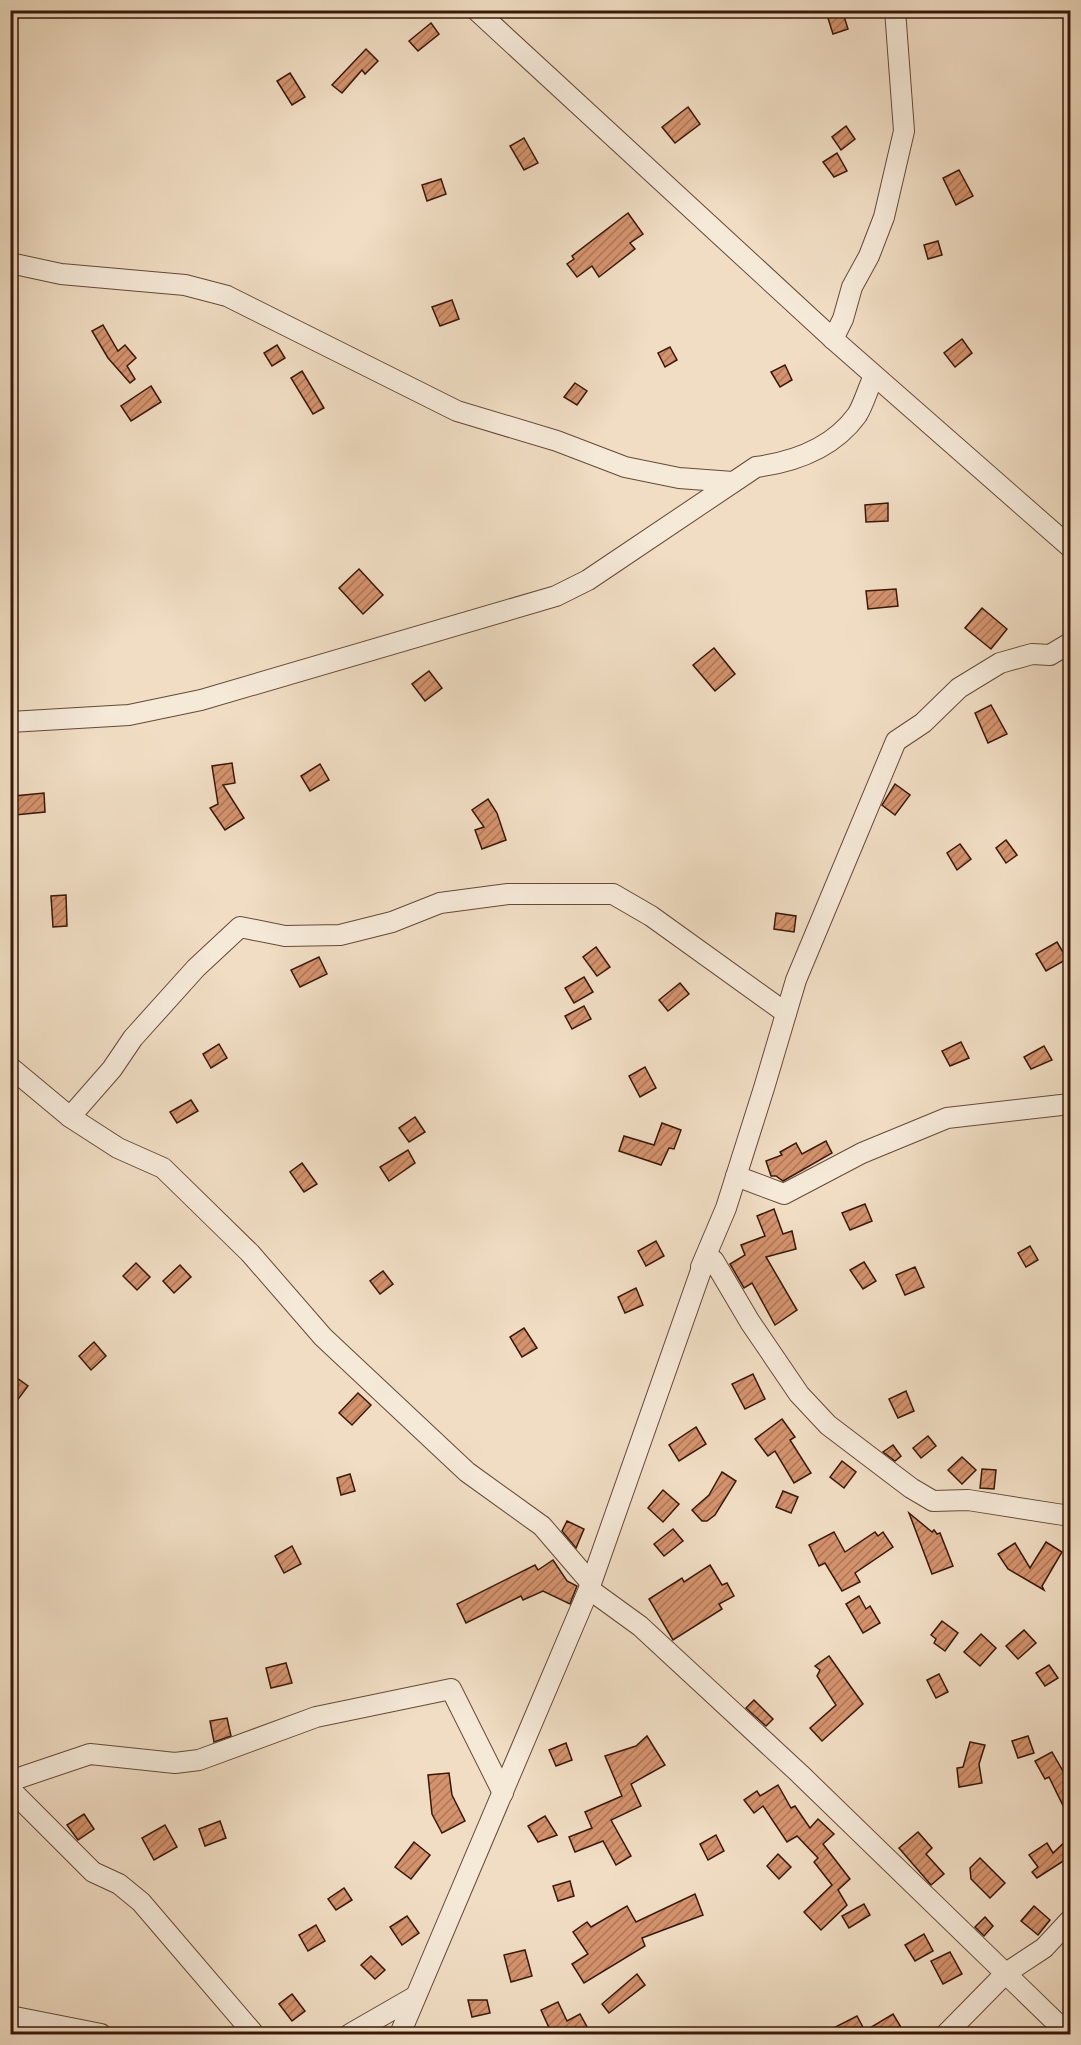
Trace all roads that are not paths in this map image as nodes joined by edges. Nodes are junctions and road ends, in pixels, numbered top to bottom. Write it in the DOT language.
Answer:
graph roads {
  1 [pos="476,10"];
  2 [pos="895,10"];
  3 [pos="10,264"];
  4 [pos="833,339"];
  5 [pos="873,376"];
  6 [pos="732,482"];
  7 [pos="1071,547"];
  8 [pos="1071,643"];
  9 [pos="10,722"];
  10 [pos="786,1013"];
  11 [pos="10,1067"];
  12 [pos="1071,1104"];
  13 [pos="70,1117"];
  14 [pos="736,1176"];
  15 [pos="700,1267"];
  16 [pos="1071,1516"];
  17 [pos="590,1586"];
  18 [pos="10,1781"];
  19 [pos="10,1789"];
  20 [pos="503,1793"];
  21 [pos="1071,1920"];
  22 [pos="1006,1973"];
  23 [pos="416,1996"];
  24 [pos="10,2016"];
  25 [pos="39,2028"];
  26 [pos="102,2034"];
  27 [pos="254,2034"];
  28 [pos="350,2034"];
  29 [pos="400,2034"];
  30 [pos="946,2034"];
  31 [pos="1068,2034"];
  1 -- 4 [label="street"];
  2 -- 4 [label="street"];
  3 -- 6 [label="street"];
  4 -- 5 [label="street"];
  5 -- 6 [label="street"];
  5 -- 7 [label="street"];
  6 -- 9 [label="street"];
  8 -- 10 [label="street"];
  10 -- 13 [label="street"];
  10 -- 14 [label="street"];
  11 -- 13 [label="street"];
  12 -- 14 [label="street"];
  13 -- 17 [label="street"];
  14 -- 15 [label="street"];
  15 -- 16 [label="street"];
  15 -- 17 [label="street"];
  17 -- 20 [label="street"];
  17 -- 22 [label="street"];
  18 -- 20 [label="street"];
  19 -- 27 [label="street"];
  20 -- 23 [label="street"];
  21 -- 22 [label="street"];
  22 -- 30 [label="street"];
  22 -- 31 [label="street"];
  23 -- 28 [label="street"];
  23 -- 29 [label="street"];
  24 -- 25 [label="street"];
  25 -- 26 [label="street"];
}
